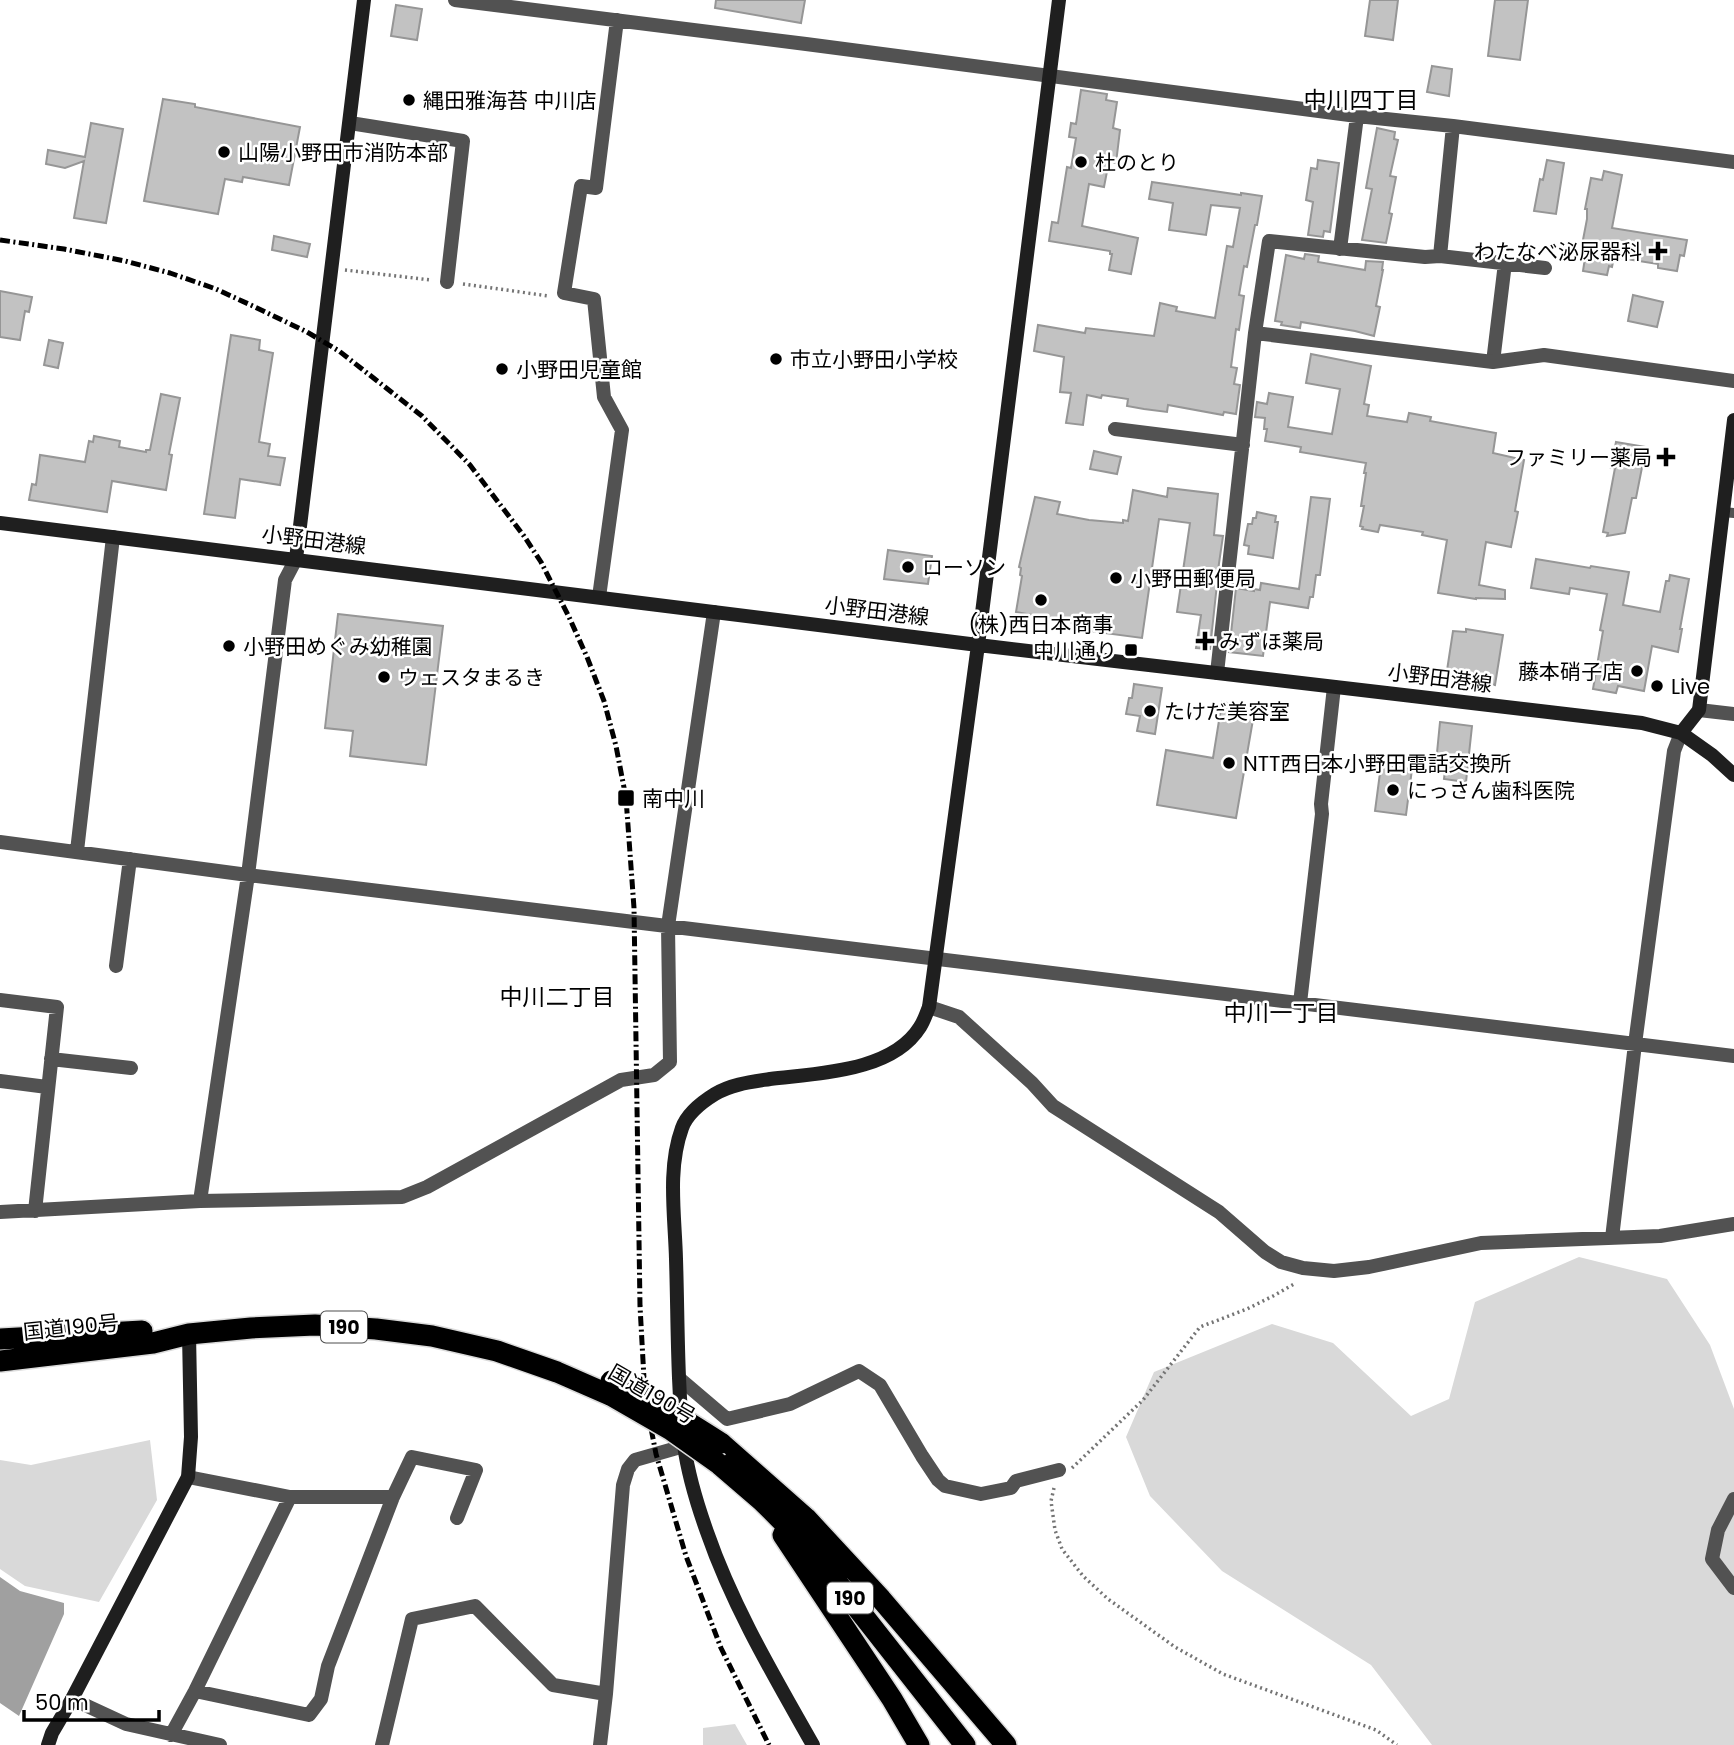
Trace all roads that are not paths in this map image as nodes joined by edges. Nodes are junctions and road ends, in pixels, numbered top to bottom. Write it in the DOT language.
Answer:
graph roads {
  1 [pos="364,0"];
  2 [pos="455,0"];
  3 [pos="1059,0"];
  4 [pos="617,20"];
  5 [pos="1049,76"];
  6 [pos="1357,116"];
  7 [pos="350,123"];
  8 [pos="1453,126"];
  9 [pos="1734,162"];
  10 [pos="1340,248"];
  11 [pos="1440,256"];
  12 [pos="1505,263"];
  13 [pos="1545,268"];
  14 [pos="447,282"];
  15 [pos="1255,333"];
  16 [pos="1493,362"];
  17 [pos="1734,381"];
  18 [pos="1734,420"];
  19 [pos="1115,429"];
  20 [pos="1243,445"];
  21 [pos="1729,513"];
  22 [pos="0,523"];
  23 [pos="113,537"];
  24 [pos="296,559"];
  25 [pos="599,597"];
  26 [pos="714,612"];
  27 [pos="978,645"];
  28 [pos="1217,673"];
  29 [pos="1334,687"];
  30 [pos="1699,710"];
  31 [pos="1734,714"];
  32 [pos="1681,733"];
  33 [pos="1734,775"];
  34 [pos="0,842"];
  35 [pos="77,851"];
  36 [pos="130,859"];
  37 [pos="248,874"];
  38 [pos="668,926"];
  39 [pos="936,958"];
  40 [pos="116,966"];
  41 [pos="0,1000"];
  42 [pos="1300,1003"];
  43 [pos="929,1007"];
  44 [pos="1635,1044"];
  45 [pos="1734,1056"];
  46 [pos="51,1059"];
  47 [pos="131,1068"];
  48 [pos="0,1081"];
  49 [pos="47,1087"];
  50 [pos="200,1201"];
  51 [pos="35,1210"];
  52 [pos="0,1212"];
  53 [pos="1734,1224"];
  54 [pos="1612,1238"];
  55 [pos="189,1334"];
  56 [pos="0,1339"];
  57 [pos="0,1360"];
  58 [pos="680,1379"];
  59 [pos="684,1446"];
  60 [pos="720,1454"];
  61 [pos="1059,1470"];
  62 [pos="188,1477"];
  63 [pos="290,1497"];
  64 [pos="393,1497"];
  65 [pos="1734,1499"];
  66 [pos="762,1501"];
  67 [pos="457,1518"];
  68 [pos="1734,1587"];
  69 [pos="195,1691"];
  70 [pos="607,1694"];
  71 [pos="72,1699"];
  72 [pos="171,1735"];
  73 [pos="48,1745"];
  74 [pos="220,1745"];
  75 [pos="382,1745"];
  76 [pos="600,1745"];
  77 [pos="813,1745"];
  78 [pos="919,1745"];
  79 [pos="965,1745"];
  80 [pos="1006,1745"];
  1 -- 7 [label="street"];
  2 -- 4 [label="street"];
  3 -- 5 [label="street"];
  4 -- 5 [label="street"];
  4 -- 25 [label="street"];
  5 -- 6 [label="street"];
  5 -- 27 [label="street"];
  6 -- 8 [label="street"];
  6 -- 10 [label="street"];
  7 -- 14 [label="street"];
  7 -- 24 [label="street"];
  8 -- 9 [label="street"];
  8 -- 11 [label="street"];
  10 -- 11 [label="street"];
  10 -- 15 [label="street"];
  11 -- 12 [label="street"];
  12 -- 13 [label="street"];
  12 -- 16 [label="street"];
  15 -- 16 [label="street"];
  15 -- 20 [label="street"];
  16 -- 17 [label="street"];
  18 -- 21 [label="street"];
  19 -- 20 [label="street"];
  20 -- 28 [label="street"];
  21 -- 30 [label="street"];
  22 -- 23 [label="street, 小野田港線"];
  23 -- 24 [label="street, 小野田港線"];
  23 -- 35 [label="street"];
  24 -- 25 [label="street, 小野田港線"];
  24 -- 37 [label="street"];
  25 -- 26 [label="street, 小野田港線"];
  26 -- 27 [label="street, 小野田港線"];
  26 -- 38 [label="street"];
  27 -- 28 [label="street, 小野田港線"];
  27 -- 39 [label="street"];
  28 -- 29 [label="street, 小野田港線"];
  29 -- 32 [label="street, 小野田港線"];
  29 -- 42 [label="street"];
  30 -- 31 [label="street"];
  30 -- 32 [label="street"];
  32 -- 33 [label="street, 小野田港線"];
  32 -- 44 [label="street"];
  34 -- 35 [label="street"];
  35 -- 36 [label="street"];
  36 -- 37 [label="street"];
  36 -- 40 [label="street"];
  37 -- 38 [label="street"];
  37 -- 50 [label="street"];
  38 -- 39 [label="street"];
  38 -- 50 [label="street"];
  39 -- 42 [label="street"];
  39 -- 43 [label="street"];
  41 -- 46 [label="street"];
  42 -- 44 [label="street"];
  43 -- 54 [label="street"];
  43 -- 58 [label="street"];
  44 -- 45 [label="street"];
  44 -- 54 [label="street"];
  46 -- 47 [label="street"];
  46 -- 49 [label="street"];
  48 -- 49 [label="street"];
  49 -- 51 [label="street"];
  50 -- 51 [label="street"];
  51 -- 52 [label="street"];
  53 -- 54 [label="street"];
  55 -- 56 [label="highway, 国道190号 / 190"];
  55 -- 57 [label="highway, 国道190号 / 190"];
  55 -- 60 [label="highway, 国道190号 / 190, bridge"];
  55 -- 62 [label="street"];
  58 -- 59 [label="street"];
  58 -- 61 [label="street"];
  59 -- 70 [label="street"];
  59 -- 77 [label="street"];
  60 -- 66 [label="highway, 国道190号 / 190"];
  60 -- 80 [label="highway"];
  62 -- 63 [label="street"];
  62 -- 71 [label="street"];
  63 -- 64 [label="street"];
  63 -- 69 [label="street"];
  64 -- 67 [label="street"];
  64 -- 69 [label="street"];
  65 -- 68 [label="street"];
  66 -- 78 [label="highway"];
  66 -- 79 [label="highway, 国道190号 / 190"];
  69 -- 72 [label="street"];
  70 -- 75 [label="street"];
  70 -- 76 [label="street"];
  71 -- 72 [label="street"];
  71 -- 73 [label="street"];
  72 -- 74 [label="street"];
}
